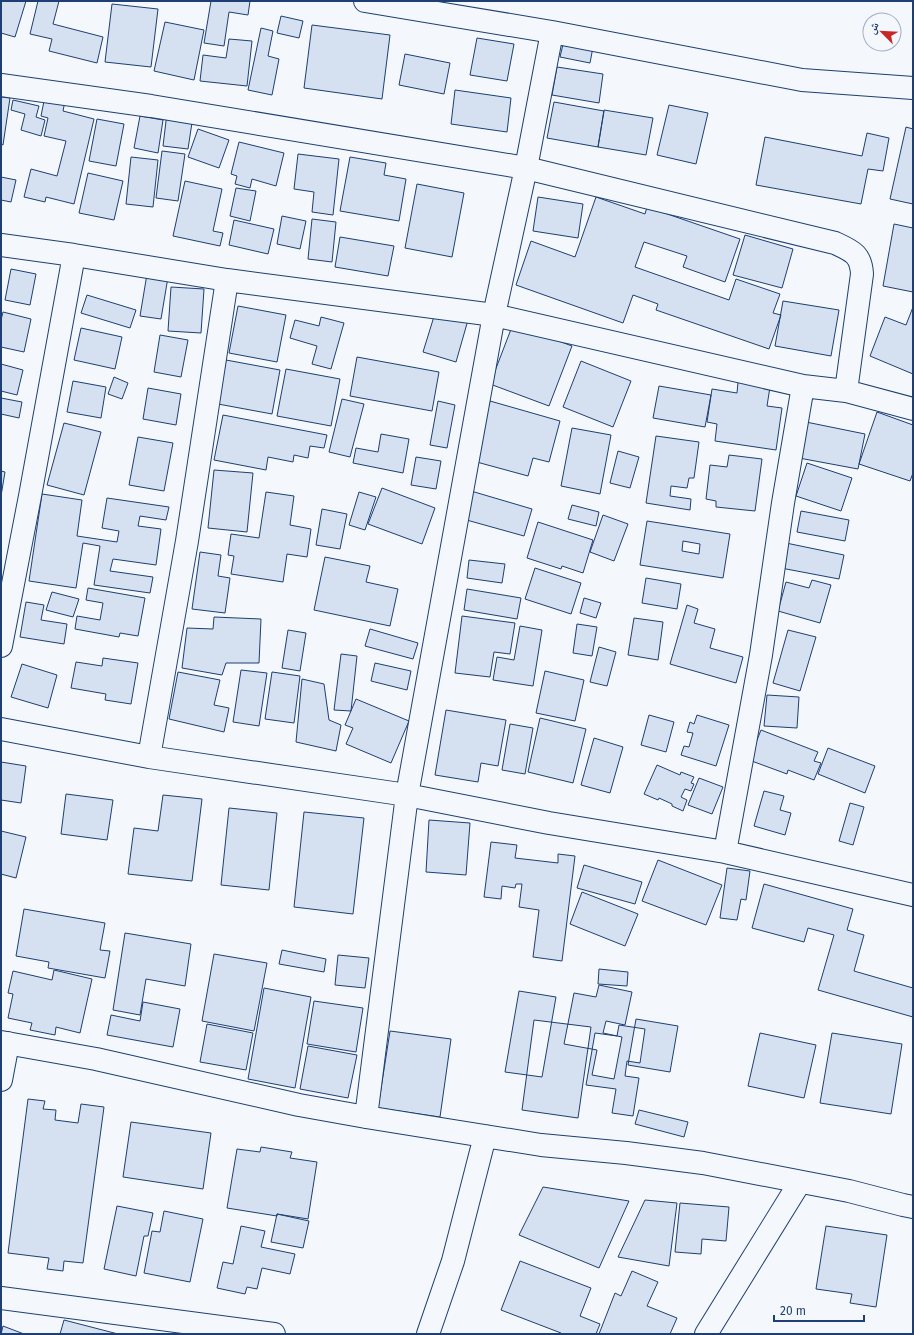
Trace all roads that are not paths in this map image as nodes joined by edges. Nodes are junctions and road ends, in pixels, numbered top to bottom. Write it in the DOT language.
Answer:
graph roads {
  1 [pos="365,1"];
  2 [pos="552,32"];
  3 [pos="1,85"];
  4 [pos="913,88"];
  5 [pos="526,168"];
  6 [pos="1,245"];
  7 [pos="74,255"];
  8 [pos="227,280"];
  9 [pos="494,315"];
  10 [pos="803,386"];
  11 [pos="846,391"];
  12 [pos="913,409"];
  13 [pos="1,646"];
  14 [pos="1,729"];
  15 [pos="149,757"];
  16 [pos="407,795"];
  17 [pos="725,852"];
  18 [pos="913,895"];
  19 [pos="4,1042"];
  20 [pos="1,1080"];
  21 [pos="366,1118"];
  22 [pos="485,1136"];
  23 [pos="800,1182"];
  24 [pos="913,1207"];
  25 [pos="1,1298"];
  26 [pos="176,1328"];
  27 [pos="274,1334"];
  28 [pos="428,1334"];
  29 [pos="706,1334"];
  1 -- 2 [label="street"];
  2 -- 4 [label="street"];
  2 -- 5 [label="street"];
  3 -- 5 [label="street"];
  5 -- 9 [label="street"];
  5 -- 11 [label="street"];
  6 -- 7 [label="street"];
  7 -- 8 [label="street"];
  7 -- 13 [label="street"];
  8 -- 9 [label="street"];
  8 -- 15 [label="street"];
  9 -- 10 [label="street"];
  9 -- 16 [label="street"];
  10 -- 11 [label="street"];
  10 -- 17 [label="street"];
  11 -- 12 [label="street"];
  14 -- 15 [label="street"];
  15 -- 16 [label="street"];
  16 -- 17 [label="street"];
  16 -- 21 [label="street"];
  17 -- 18 [label="street"];
  19 -- 20 [label="street"];
  19 -- 21 [label="street"];
  21 -- 22 [label="street"];
  22 -- 23 [label="street"];
  22 -- 28 [label="street"];
  23 -- 24 [label="street"];
  23 -- 29 [label="street"];
  25 -- 26 [label="street"];
  26 -- 27 [label="street"];
}
